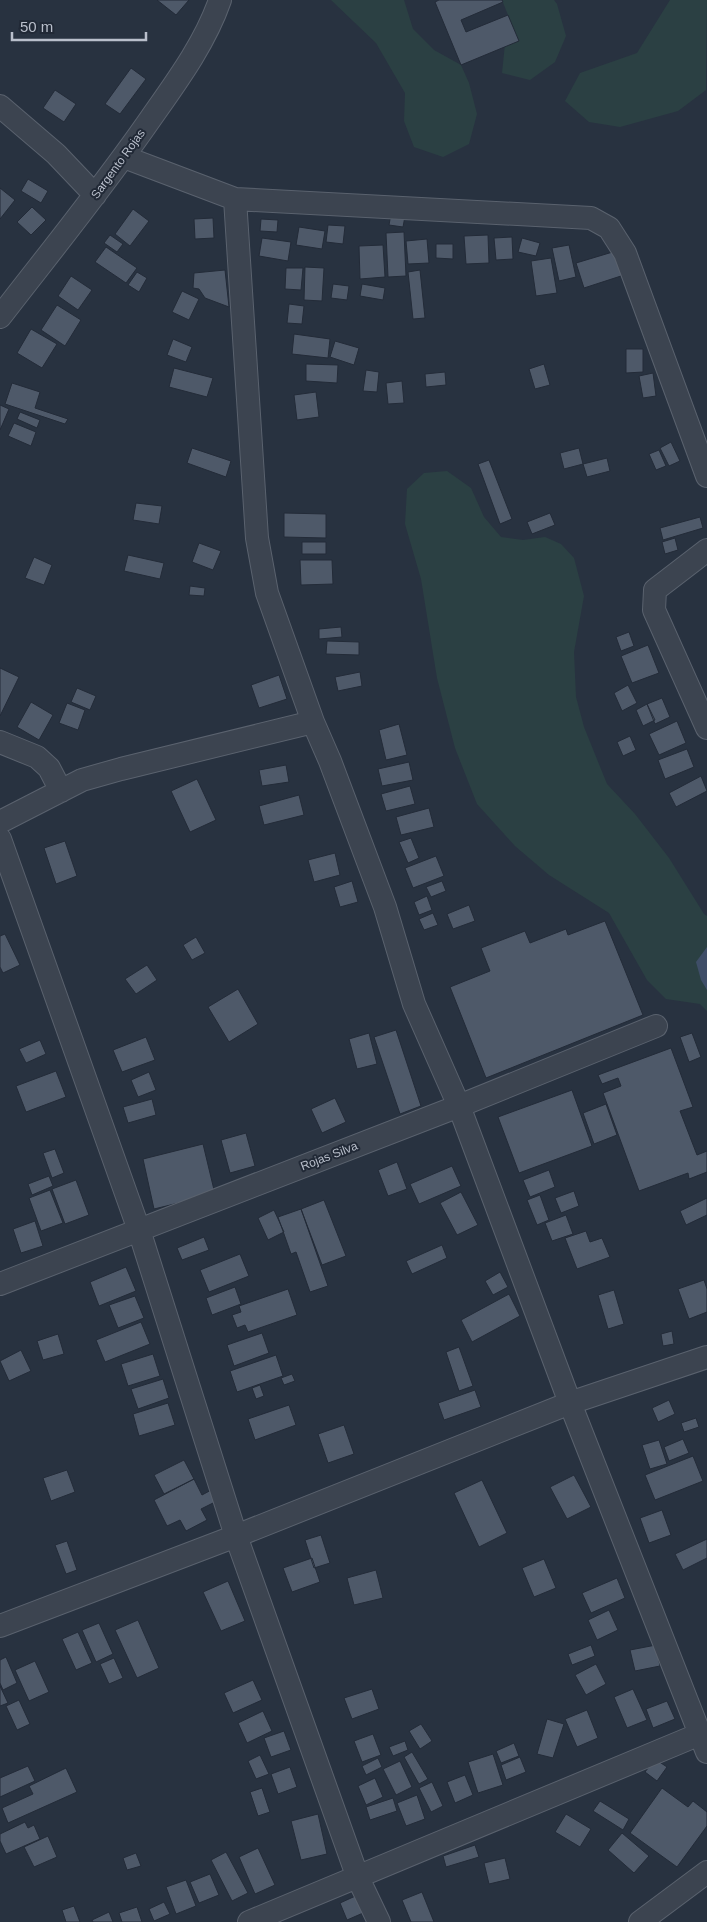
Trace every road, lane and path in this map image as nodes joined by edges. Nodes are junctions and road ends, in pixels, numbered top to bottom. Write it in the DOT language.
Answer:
graph roads {
  1 [pos="220,0"];
  2 [pos="0,106"];
  3 [pos="124,157"];
  4 [pos="95,195"];
  5 [pos="236,199"];
  6 [pos="0,318"];
  7 [pos="707,476"];
  8 [pos="707,550"];
  9 [pos="313,722"];
  10 [pos="707,728"];
  11 [pos="0,742"];
  12 [pos="61,791"];
  13 [pos="0,822"];
  14 [pos="0,839"];
  15 [pos="656,1026"];
  16 [pos="459,1106"];
  17 [pos="139,1230"];
  18 [pos="0,1284"];
  19 [pos="707,1357"];
  20 [pos="570,1403"];
  21 [pos="236,1536"];
  22 [pos="0,1626"];
  23 [pos="703,1743"];
  24 [pos="707,1872"];
  25 [pos="358,1878"];
  26 [pos="249,1922"];
  27 [pos="379,1922"];
  28 [pos="640,1922"];
  1 -- 3 [label="street, Sargento Rojas"];
  2 -- 4 [label="street"];
  3 -- 4 [label="street, Sargento Rojas"];
  3 -- 5 [label="street"];
  4 -- 6 [label="street, Sargento Rojas"];
  5 -- 7 [label="street"];
  5 -- 9 [label="street"];
  8 -- 10 [label="street"];
  9 -- 12 [label="street"];
  9 -- 16 [label="street"];
  11 -- 12 [label="street"];
  12 -- 13 [label="street"];
  14 -- 17 [label="street"];
  15 -- 16 [label="street, Rojas Silva"];
  16 -- 17 [label="street, Rojas Silva"];
  16 -- 20 [label="street"];
  17 -- 18 [label="street, Rojas Silva"];
  17 -- 21 [label="street"];
  19 -- 20 [label="street"];
  20 -- 21 [label="street"];
  20 -- 23 [label="street"];
  21 -- 22 [label="street"];
  21 -- 25 [label="street"];
  23 -- 25 [label="street"];
  24 -- 28 [label="street"];
  25 -- 26 [label="street"];
  25 -- 27 [label="street"];
}
